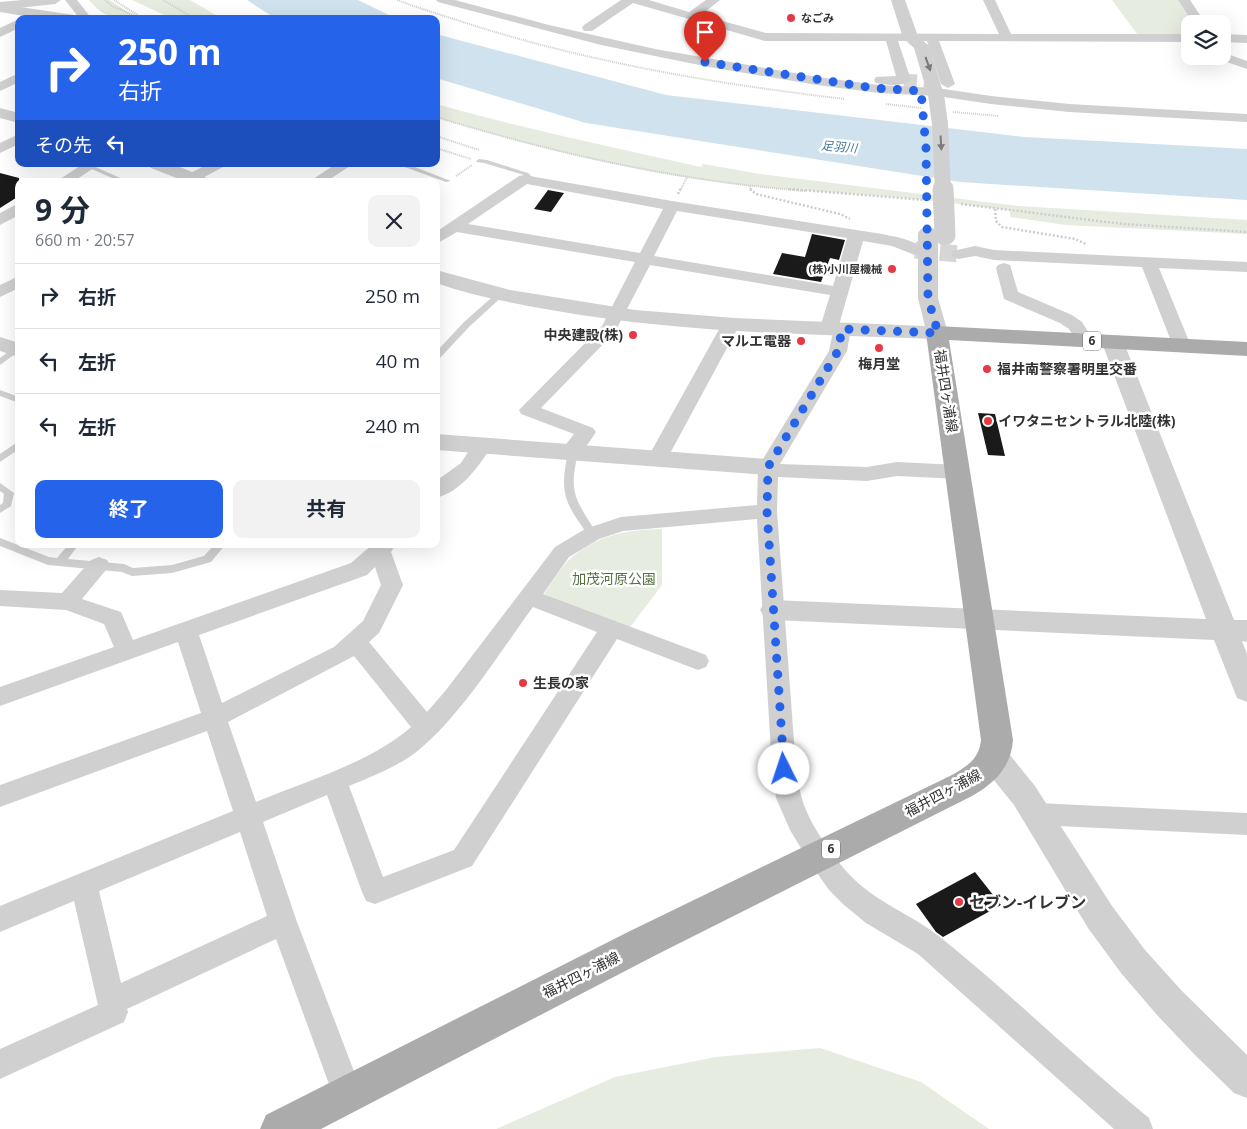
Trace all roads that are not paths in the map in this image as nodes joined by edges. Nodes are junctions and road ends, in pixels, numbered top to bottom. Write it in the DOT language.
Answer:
graph roads {
  1 [pos="55,0"];
  2 [pos="72,0"];
  3 [pos="442,0"];
  4 [pos="484,0"];
  5 [pos="629,0"];
  6 [pos="636,0"];
  7 [pos="714,0"];
  8 [pos="898,0"];
  9 [pos="988,0"];
  10 [pos="1184,0"];
  11 [pos="0,7"];
  12 [pos="30,15"];
  13 [pos="83,15"];
  14 [pos="1194,15"];
  15 [pos="691,16"];
  16 [pos="15,25"];
  17 [pos="535,26"];
  18 [pos="588,28"];
  19 [pos="0,33"];
  20 [pos="773,37"];
  21 [pos="891,38"];
  22 [pos="911,38"];
  23 [pos="932,38"];
  24 [pos="1007,38"];
  25 [pos="1181,38"];
  26 [pos="1231,38"];
  27 [pos="1247,39"];
  28 [pos="765,53"];
  29 [pos="1231,59"];
  30 [pos="1247,65"];
  31 [pos="15,79"];
  32 [pos="0,87"];
  33 [pos="934,90"];
  34 [pos="1247,106"];
  35 [pos="0,113"];
  36 [pos="15,117"];
  37 [pos="1247,118"];
  38 [pos="15,140"];
  39 [pos="0,149"];
  40 [pos="478,161"];
  41 [pos="88,167"];
  42 [pos="95,167"];
  43 [pos="164,167"];
  44 [pos="213,167"];
  45 [pos="341,167"];
  46 [pos="409,167"];
  47 [pos="69,178"];
  48 [pos="118,178"];
  49 [pos="188,178"];
  50 [pos="195,178"];
  51 [pos="325,178"];
  52 [pos="440,178"];
  53 [pos="440,178"];
  54 [pos="524,179"];
  55 [pos="448,181"];
  56 [pos="676,200"];
  57 [pos="15,211"];
  58 [pos="931,216"];
  59 [pos="0,220"];
  60 [pos="455,227"];
  61 [pos="855,228"];
  62 [pos="440,236"];
  63 [pos="916,250"];
  64 [pos="959,254"];
  65 [pos="645,259"];
  66 [pos="1149,263"];
  67 [pos="1247,267"];
  68 [pos="1004,268"];
  69 [pos="440,277"];
  70 [pos="15,283"];
  71 [pos="0,292"];
  72 [pos="839,292"];
  73 [pos="501,294"];
  74 [pos="616,315"];
  75 [pos="731,324"];
  76 [pos="835,328"];
  77 [pos="938,333"];
  78 [pos="1085,341"];
  79 [pos="1113,343"];
  80 [pos="1182,346"];
  81 [pos="1247,349"];
  82 [pos="440,353"];
  83 [pos="0,393"];
  84 [pos="15,399"];
  85 [pos="440,442"];
  86 [pos="482,446"];
  87 [pos="15,447"];
  88 [pos="572,452"];
  89 [pos="0,459"];
  90 [pos="657,459"];
  91 [pos="768,469"];
  92 [pos="959,472"];
  93 [pos="0,486"];
  94 [pos="440,488"];
  95 [pos="0,510"];
  96 [pos="767,511"];
  97 [pos="592,534"];
  98 [pos="0,542"];
  99 [pos="71,548"];
  100 [pos="218,548"];
  101 [pos="382,548"];
  102 [pos="383,548"];
  103 [pos="60,562"];
  104 [pos="100,565"];
  105 [pos="529,597"];
  106 [pos="0,598"];
  107 [pos="67,602"];
  108 [pos="774,610"];
  109 [pos="980,620"];
  110 [pos="612,628"];
  111 [pos="186,631"];
  112 [pos="1235,631"];
  113 [pos="356,641"];
  114 [pos="127,652"];
  115 [pos="698,661"];
  116 [pos="1247,690"];
  117 [pos="0,697"];
  118 [pos="214,718"];
  119 [pos="426,729"];
  120 [pos="995,759"];
  121 [pos="335,781"];
  122 [pos="0,796"];
  123 [pos="1037,814"];
  124 [pos="246,817"];
  125 [pos="1247,824"];
  126 [pos="820,855"];
  127 [pos="84,884"];
  128 [pos="0,919"];
  129 [pos="283,922"];
  130 [pos="111,1002"];
  131 [pos="0,1064"];
  132 [pos="1247,1080"];
  133 [pos="348,1094"];
  134 [pos="280,1129"];
  135 [pos="1138,1129"];
  1 -- 11 [label="street"];
  2 -- 13 [label="street"];
  3 -- 17 [label="street"];
  4 -- 17 [label="street"];
  4 -- 18 [label="street"];
  5 -- 18 [label="street"];
  6 -- 15 [label="street"];
  7 -- 15 [label="street"];
  8 -- 22 [label="street"];
  9 -- 24 [label="street"];
  10 -- 14 [label="street"];
  11 -- 12 [label="street"];
  15 -- 20 [label="street"];
  16 -- 19 [label="street"];
  17 -- 33 [label="street"];
  18 -- 21 [label="street"];
  20 -- 21 [label="street"];
  20 -- 28 [label="street"];
  21 -- 22 [label="street"];
  22 -- 23 [label="street"];
  22 -- 33 [label="street"];
  23 -- 24 [label="street"];
  23 -- 33 [label="street"];
  24 -- 25 [label="street"];
  26 -- 27 [label="street"];
  29 -- 30 [label="street"];
  31 -- 32 [label="street"];
  33 -- 34 [label="street"];
  33 -- 37 [label="street"];
  33 -- 58 [label="street"];
  33 -- 58 [label="street, one-way, bridge"];
  35 -- 36 [label="street"];
  38 -- 39 [label="street"];
  40 -- 54 [label="lane"];
  41 -- 47 [label="street"];
  42 -- 48 [label="lane"];
  43 -- 49 [label="street"];
  44 -- 50 [label="street"];
  45 -- 51 [label="street"];
  46 -- 52 [label="lane"];
  53 -- 55 [label="lane"];
  54 -- 56 [label="street"];
  54 -- 60 [label="street"];
  56 -- 61 [label="street"];
  56 -- 65 [label="street"];
  57 -- 59 [label="street"];
  58 -- 77 [label="street"];
  60 -- 62 [label="street"];
  60 -- 65 [label="street"];
  61 -- 63 [label="street"];
  61 -- 72 [label="street"];
  64 -- 66 [label="street"];
  65 -- 72 [label="street"];
  65 -- 74 [label="street"];
  66 -- 67 [label="street"];
  66 -- 80 [label="street"];
  68 -- 78 [label="street"];
  69 -- 73 [label="street"];
  70 -- 71 [label="street"];
  72 -- 76 [label="street"];
  73 -- 74 [label="street"];
  73 -- 82 [label="lane"];
  74 -- 75 [label="street"];
  74 -- 88 [label="street"];
  75 -- 76 [label="street"];
  75 -- 90 [label="street"];
  76 -- 77 [label="street"];
  76 -- 91 [label="street"];
  77 -- 78 [label="main road, 福井四ヶ浦線 / 6"];
  77 -- 92 [label="main road, 福井四ヶ浦線"];
  78 -- 79 [label="main road, 福井四ヶ浦線 / 6"];
  79 -- 80 [label="main road, 福井四ヶ浦線 / 6"];
  79 -- 112 [label="street"];
  80 -- 81 [label="main road, 福井四ヶ浦線 / 6"];
  83 -- 84 [label="lane"];
  85 -- 86 [label="street"];
  86 -- 88 [label="street"];
  86 -- 94 [label="street"];
  87 -- 89 [label="lane"];
  88 -- 90 [label="street"];
  88 -- 97 [label="lane"];
  90 -- 91 [label="street"];
  91 -- 92 [label="street"];
  91 -- 96 [label="street"];
  92 -- 109 [label="main road, 福井四ヶ浦線"];
  93 -- 95 [label="lane"];
  96 -- 97 [label="street"];
  96 -- 108 [label="street"];
  97 -- 105 [label="street"];
  98 -- 103 [label="lane"];
  99 -- 103 [label="lane"];
  100 -- 104 [label="lane"];
  101 -- 111 [label="street"];
  102 -- 113 [label="street"];
  103 -- 104 [label="lane"];
  104 -- 107 [label="street"];
  105 -- 110 [label="street"];
  105 -- 119 [label="street"];
  106 -- 107 [label="street"];
  107 -- 114 [label="street"];
  108 -- 109 [label="street"];
  108 -- 126 [label="street"];
  109 -- 112 [label="street"];
  109 -- 120 [label="main road, 福井四ヶ浦線"];
  110 -- 115 [label="street"];
  110 -- 121 [label="street"];
  111 -- 114 [label="street"];
  111 -- 118 [label="street"];
  112 -- 116 [label="street"];
  113 -- 118 [label="street"];
  113 -- 119 [label="street"];
  114 -- 117 [label="street"];
  118 -- 122 [label="street"];
  118 -- 124 [label="street"];
  119 -- 121 [label="street"];
  120 -- 123 [label="street"];
  120 -- 126 [label="main road, 福井四ヶ浦線 / 6"];
  121 -- 124 [label="street"];
  123 -- 125 [label="street"];
  123 -- 132 [label="street"];
  124 -- 127 [label="street"];
  124 -- 129 [label="street"];
  126 -- 133 [label="main road, 福井四ヶ浦線 / 6"];
  126 -- 135 [label="street"];
  127 -- 128 [label="street"];
  127 -- 130 [label="street"];
  129 -- 130 [label="street"];
  129 -- 133 [label="street"];
  130 -- 131 [label="street"];
  133 -- 134 [label="main road, 福井四ヶ浦線 / 6"];
}
